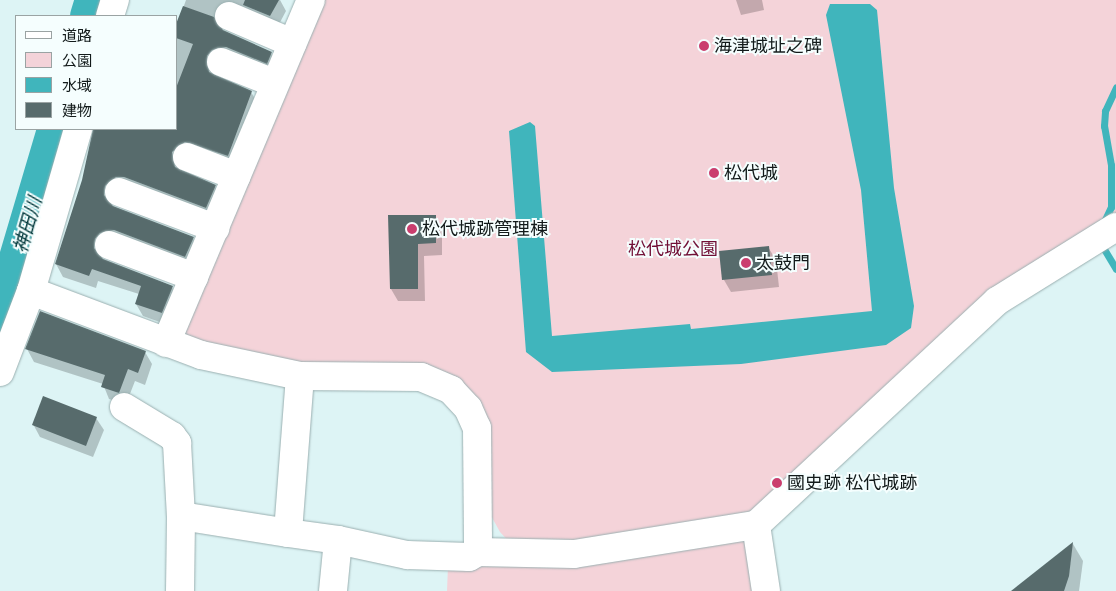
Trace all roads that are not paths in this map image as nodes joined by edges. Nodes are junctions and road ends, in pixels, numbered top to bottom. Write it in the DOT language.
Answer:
graph roads {
  1 [pos="115,0"];
  2 [pos="311,0"];
  3 [pos="110,15"];
  4 [pos="229,16"];
  5 [pos="292,43"];
  6 [pos="221,62"];
  7 [pos="274,83"];
  8 [pos="78,130"];
  9 [pos="187,157"];
  10 [pos="236,176"];
  11 [pos="120,192"];
  12 [pos="1116,226"];
  13 [pos="215,228"];
  14 [pos="109,245"];
  15 [pos="194,277"];
  16 [pos="31,291"];
  17 [pos="166,343"];
  18 [pos="0,372"];
  19 [pos="300,376"];
  20 [pos="124,407"];
  21 [pos="181,516"];
  22 [pos="756,525"];
  23 [pos="288,533"];
  24 [pos="338,540"];
  25 [pos="478,552"];
  26 [pos="180,591"];
  27 [pos="334,591"];
  28 [pos="766,591"];
  1 -- 3 [label="street"];
  2 -- 5 [label="street"];
  4 -- 5 [label="street"];
  5 -- 7 [label="street"];
  6 -- 7 [label="street"];
  7 -- 10 [label="street"];
  8 -- 16 [label="street"];
  9 -- 10 [label="street"];
  10 -- 13 [label="street"];
  11 -- 13 [label="street"];
  12 -- 22 [label="street"];
  13 -- 15 [label="street"];
  14 -- 15 [label="street"];
  15 -- 17 [label="street"];
  16 -- 17 [label="street"];
  16 -- 18 [label="street"];
  17 -- 19 [label="street"];
  19 -- 23 [label="street"];
  19 -- 25 [label="street"];
  20 -- 21 [label="street"];
  21 -- 23 [label="street"];
  21 -- 26 [label="street"];
  22 -- 25 [label="street"];
  22 -- 28 [label="street"];
  23 -- 24 [label="street"];
  24 -- 25 [label="street"];
  24 -- 27 [label="street"];
}
